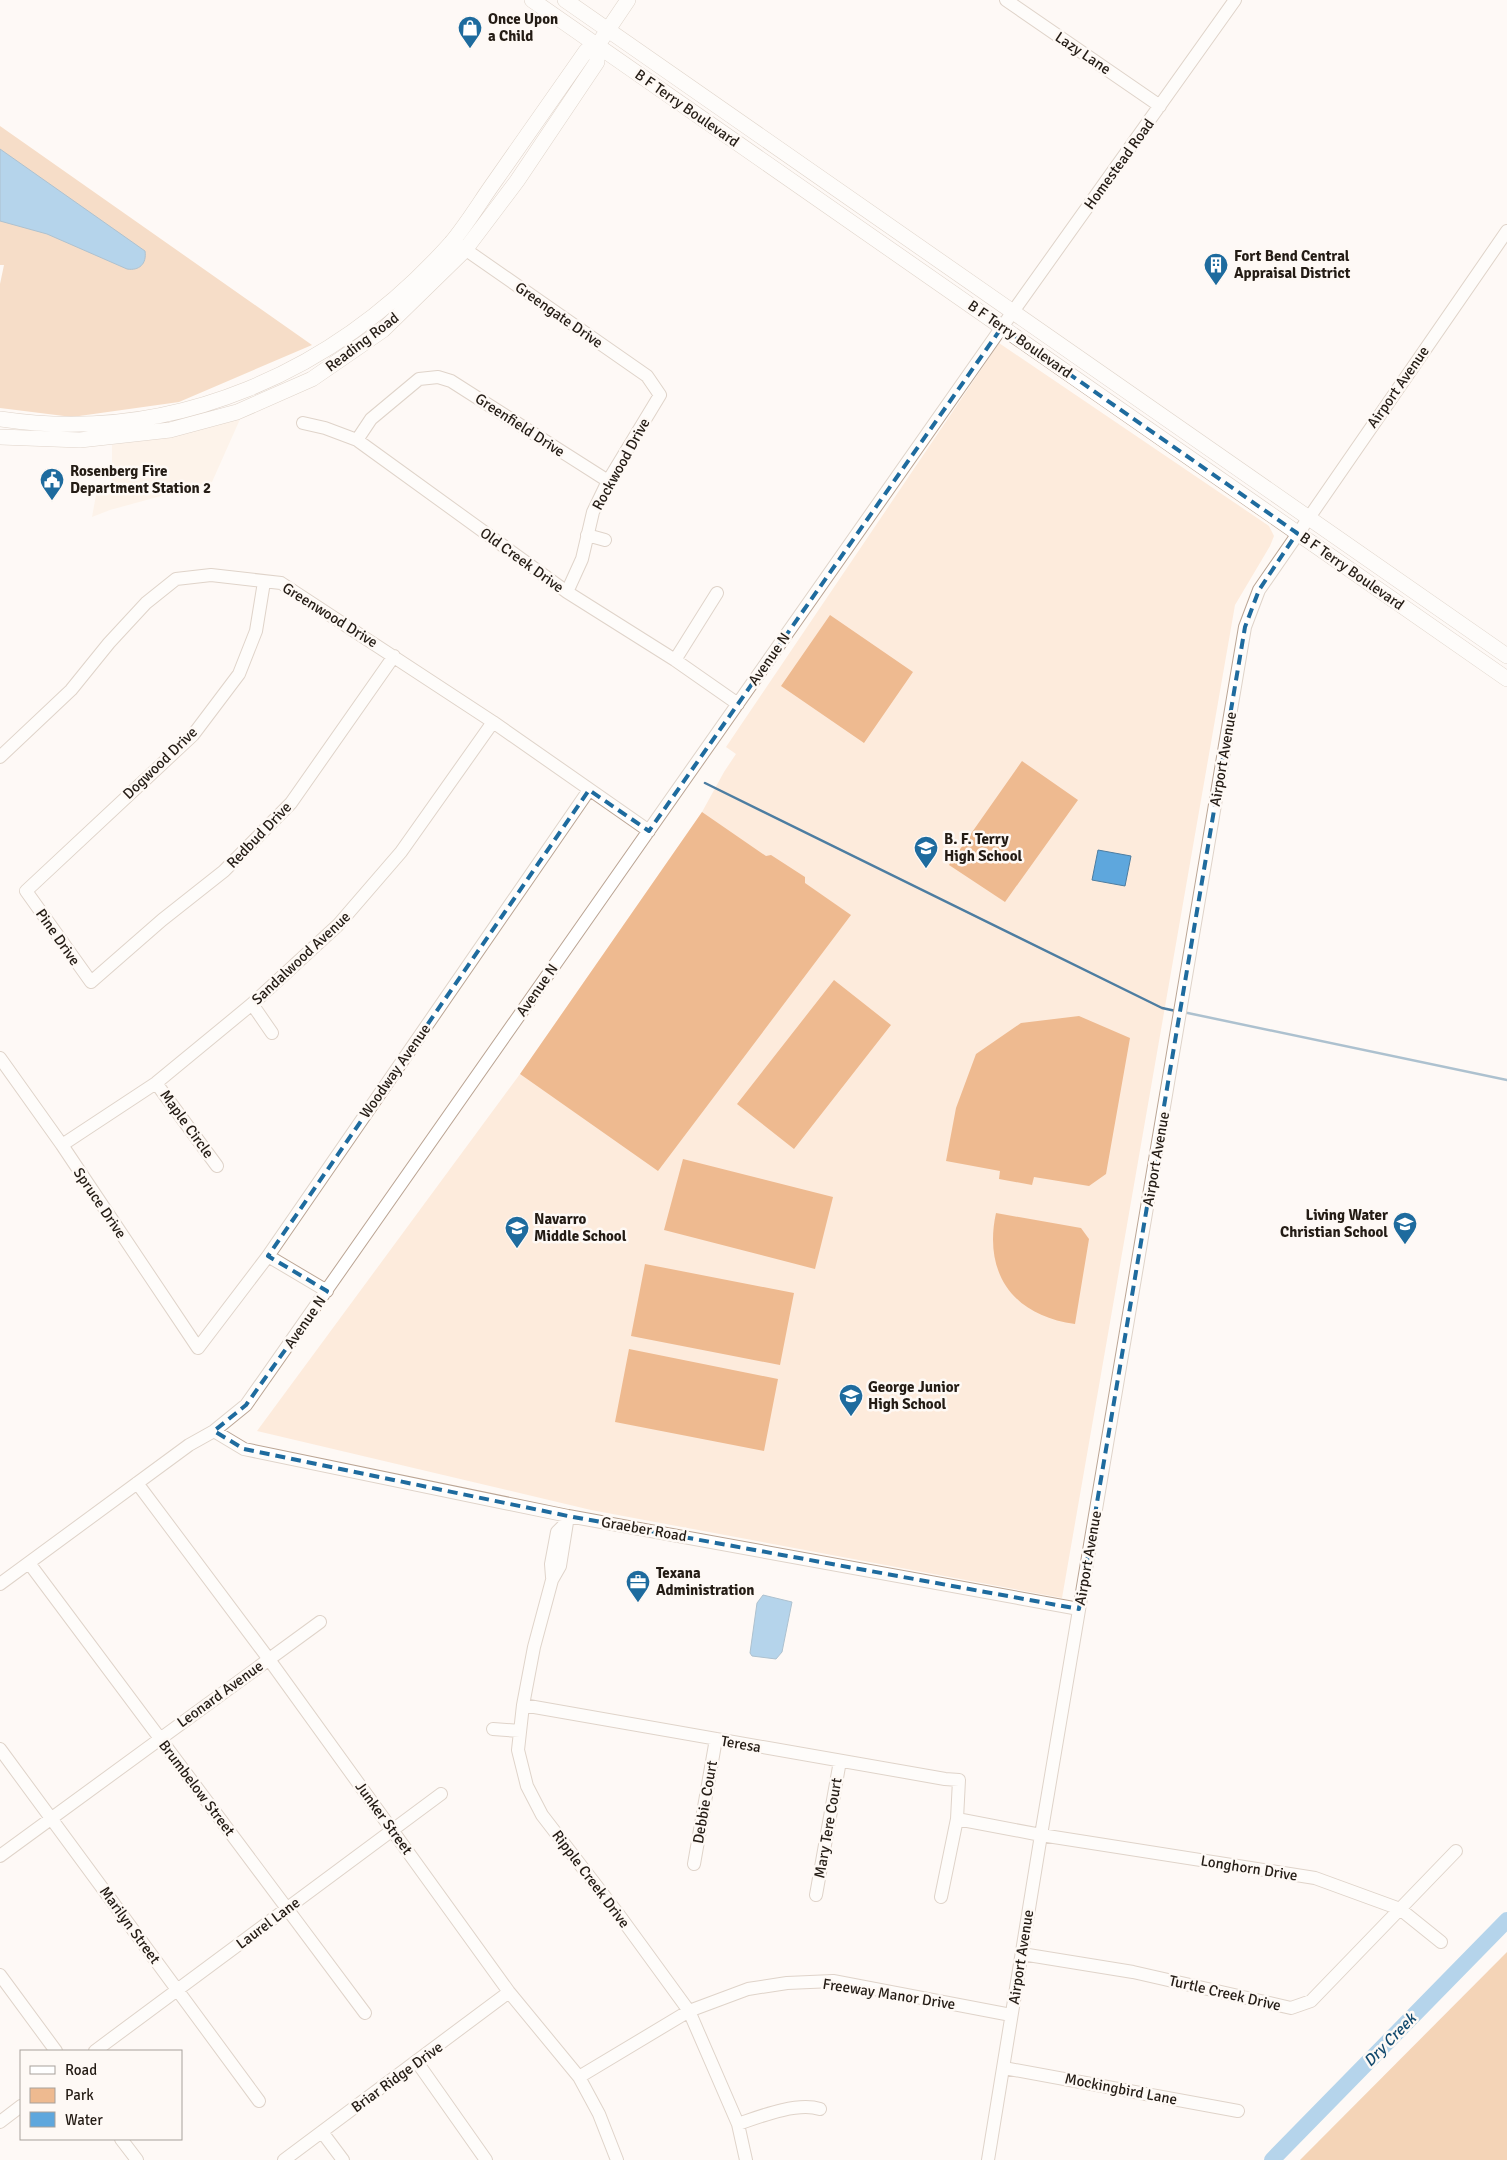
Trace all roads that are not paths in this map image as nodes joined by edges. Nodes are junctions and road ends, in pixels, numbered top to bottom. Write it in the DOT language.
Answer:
graph roads {
  1 [pos="532,0"];
  2 [pos="565,0"];
  3 [pos="628,0"];
  4 [pos="1006,0"];
  5 [pos="1235,0"];
  6 [pos="608,30"];
  7 [pos="597,46"];
  8 [pos="1160,106"];
  9 [pos="1507,231"];
  10 [pos="452,241"];
  11 [pos="465,250"];
  12 [pos="1013,312"];
  13 [pos="1002,326"];
  14 [pos="660,395"];
  15 [pos="0,419"];
  16 [pos="304,423"];
  17 [pos="0,437"];
  18 [pos="357,440"];
  19 [pos="608,481"];
  20 [pos="1308,518"];
  21 [pos="1297,533"];
  22 [pos="587,535"];
  23 [pos="605,540"];
  24 [pos="264,582"];
  25 [pos="567,592"];
  26 [pos="717,593"];
  27 [pos="394,656"];
  28 [pos="1507,656"];
  29 [pos="676,660"];
  30 [pos="1507,679"];
  31 [pos="738,704"];
  32 [pos="493,722"];
  33 [pos="0,757"];
  34 [pos="588,790"];
  35 [pos="649,831"];
  36 [pos="26,891"];
  37 [pos="91,982"];
  38 [pos="252,1004"];
  39 [pos="272,1033"];
  40 [pos="0,1058"];
  41 [pos="156,1083"];
  42 [pos="62,1146"];
  43 [pos="217,1166"];
  44 [pos="268,1256"];
  45 [pos="327,1291"];
  46 [pos="198,1348"];
  47 [pos="214,1431"];
  48 [pos="137,1483"];
  49 [pos="567,1519"];
  50 [pos="29,1563"];
  51 [pos="0,1584"];
  52 [pos="1079,1609"];
  53 [pos="320,1622"];
  54 [pos="268,1658"];
  55 [pos="523,1705"];
  56 [pos="493,1729"];
  57 [pos="520,1731"];
  58 [pos="160,1738"];
  59 [pos="716,1739"];
  60 [pos="0,1749"];
  61 [pos="840,1761"];
  62 [pos="441,1794"];
  63 [pos="52,1818"];
  64 [pos="956,1819"];
  65 [pos="392,1830"];
  66 [pos="1040,1835"];
  67 [pos="1456,1851"];
  68 [pos="0,1856"];
  69 [pos="694,1864"];
  70 [pos="816,1895"];
  71 [pos="940,1897"];
  72 [pos="287,1908"];
  73 [pos="1400,1909"];
  74 [pos="1441,1942"];
  75 [pos="1022,1954"];
  76 [pos="0,1975"];
  77 [pos="178,1990"];
  78 [pos="510,1992"];
  79 [pos="689,2011"];
  80 [pos="365,2013"];
  81 [pos="1012,2015"];
  82 [pos="55,2050"];
  83 [pos="96,2050"];
  84 [pos="417,2062"];
  85 [pos="1004,2068"];
  86 [pos="579,2076"];
  87 [pos="259,2101"];
  88 [pos="20,2107"];
  89 [pos="820,2109"];
  90 [pos="1238,2111"];
  91 [pos="0,2122"];
  92 [pos="738,2124"];
  93 [pos="322,2132"];
  94 [pos="122,2140"];
  95 [pos="137,2160"];
  96 [pos="284,2160"];
  97 [pos="343,2160"];
  98 [pos="486,2160"];
  99 [pos="617,2160"];
  100 [pos="746,2160"];
  101 [pos="988,2160"];
  1 -- 7 [label="main road, B F Terry Boulevard"];
  2 -- 6 [label="main road, B F Terry Boulevard"];
  3 -- 6 [label="main road, Reading Road"];
  4 -- 8 [label="street, Lazy Lane"];
  5 -- 8 [label="street, Homestead Road"];
  6 -- 7 [label="main road, Reading Road"];
  6 -- 12 [label="main road, B F Terry Boulevard"];
  7 -- 10 [label="main road, Reading Road"];
  7 -- 11 [label="main road, Reading Road"];
  7 -- 13 [label="main road, B F Terry Boulevard"];
  8 -- 12 [label="street, Homestead Road"];
  9 -- 20 [label="street, Airport Avenue"];
  10 -- 11 [label="street, Greengate Drive"];
  10 -- 15 [label="main road, Reading Road"];
  11 -- 14 [label="street, Greengate Drive"];
  11 -- 17 [label="main road, Reading Road"];
  12 -- 13 [label="street, Homestead Road"];
  12 -- 20 [label="main road, B F Terry Boulevard"];
  13 -- 21 [label="main road, B F Terry Boulevard"];
  13 -- 31 [label="street, Avenue N"];
  14 -- 19 [label="street, Rockwood Drive"];
  16 -- 18 [label="street, Old Creek Drive"];
  18 -- 19 [label="street, Greenfield Drive"];
  18 -- 25 [label="street, Old Creek Drive"];
  19 -- 22 [label="street, Rockwood Drive"];
  20 -- 21 [label="street, Airport Avenue"];
  20 -- 28 [label="main road, B F Terry Boulevard"];
  21 -- 30 [label="main road, B F Terry Boulevard"];
  21 -- 52 [label="street, Airport Avenue"];
  22 -- 23 [label="street"];
  22 -- 25 [label="street, Rockwood Drive"];
  24 -- 27 [label="street, Greenwood Drive"];
  24 -- 33 [label="street, Greenwood Drive"];
  24 -- 36 [label="street, Dogwood Drive"];
  25 -- 29 [label="street, Old Creek Drive"];
  26 -- 29 [label="street"];
  27 -- 32 [label="street, Greenwood Drive"];
  27 -- 37 [label="street, Redbud Drive"];
  29 -- 31 [label="street, Old Creek Drive"];
  31 -- 35 [label="street, Avenue N"];
  32 -- 34 [label="street, Greenwood Drive"];
  32 -- 38 [label="street, Sandalwood Avenue"];
  34 -- 35 [label="street, Greenwood Drive"];
  34 -- 44 [label="street, Woodway Avenue"];
  35 -- 45 [label="street, Avenue N"];
  36 -- 37 [label="street, Pine Drive"];
  38 -- 39 [label="street"];
  38 -- 41 [label="street, Sandalwood Avenue"];
  40 -- 42 [label="street, Spruce Drive"];
  41 -- 42 [label="street, Sandalwood Avenue"];
  41 -- 43 [label="street, Maple Circle"];
  42 -- 46 [label="street, Spruce Drive"];
  44 -- 45 [label="street"];
  44 -- 46 [label="street, Woodway Avenue"];
  45 -- 47 [label="street, Avenue N"];
  47 -- 48 [label="street, Avenue N"];
  47 -- 49 [label="street, Graeber Road"];
  48 -- 50 [label="street, Avenue N"];
  48 -- 54 [label="street, Junker Street"];
  49 -- 52 [label="street, Graeber Road"];
  49 -- 55 [label="street, Ripple Creek Drive"];
  50 -- 51 [label="street, Avenue N"];
  50 -- 58 [label="street, Brumbelow Street"];
  52 -- 66 [label="street, Airport Avenue"];
  53 -- 54 [label="street, Leonard Avenue"];
  54 -- 58 [label="street, Leonard Avenue"];
  54 -- 65 [label="street, Junker Street"];
  55 -- 57 [label="street, Ripple Creek Drive"];
  55 -- 59 [label="street, Teresa"];
  56 -- 57 [label="street"];
  57 -- 79 [label="street, Ripple Creek Drive"];
  58 -- 63 [label="street, Leonard Avenue"];
  58 -- 72 [label="street, Brumbelow Street"];
  59 -- 61 [label="street, Teresa"];
  59 -- 69 [label="street, Debbie Court"];
  60 -- 63 [label="street, Marilyn Street"];
  61 -- 64 [label="street, Teresa"];
  61 -- 70 [label="street, Mary Tere Court"];
  62 -- 65 [label="street, Laurel Lane"];
  63 -- 68 [label="street, Leonard Avenue"];
  63 -- 77 [label="street, Marilyn Street"];
  64 -- 66 [label="street, Longhorn Drive"];
  64 -- 71 [label="street"];
  65 -- 72 [label="street, Laurel Lane"];
  65 -- 78 [label="street, Junker Street"];
  66 -- 73 [label="street, Longhorn Drive"];
  66 -- 75 [label="street, Airport Avenue"];
  67 -- 73 [label="street, Turtle Creek Drive"];
  72 -- 77 [label="street, Laurel Lane"];
  72 -- 80 [label="street, Brumbelow Street"];
  73 -- 74 [label="street, Longhorn Drive"];
  73 -- 75 [label="street, Turtle Creek Drive"];
  75 -- 81 [label="street, Airport Avenue"];
  76 -- 82 [label="street"];
  77 -- 83 [label="street, Laurel Lane"];
  77 -- 87 [label="street, Marilyn Street"];
  78 -- 84 [label="street, Briar Ridge Drive"];
  78 -- 86 [label="street, Junker Street"];
  79 -- 81 [label="street, Freeway Manor Drive"];
  79 -- 86 [label="street, Freeway Manor Drive"];
  79 -- 92 [label="street, Ripple Creek Drive"];
  81 -- 85 [label="street, Airport Avenue"];
  84 -- 93 [label="street, Briar Ridge Drive"];
  84 -- 98 [label="street"];
  85 -- 90 [label="street, Mockingbird Lane"];
  85 -- 101 [label="street, Airport Avenue"];
  86 -- 99 [label="street, Junker Street"];
  88 -- 91 [label="street"];
  89 -- 92 [label="street"];
  92 -- 100 [label="street, Ripple Creek Drive"];
  93 -- 96 [label="street, Briar Ridge Drive"];
  93 -- 97 [label="street"];
  94 -- 95 [label="street"];
}
